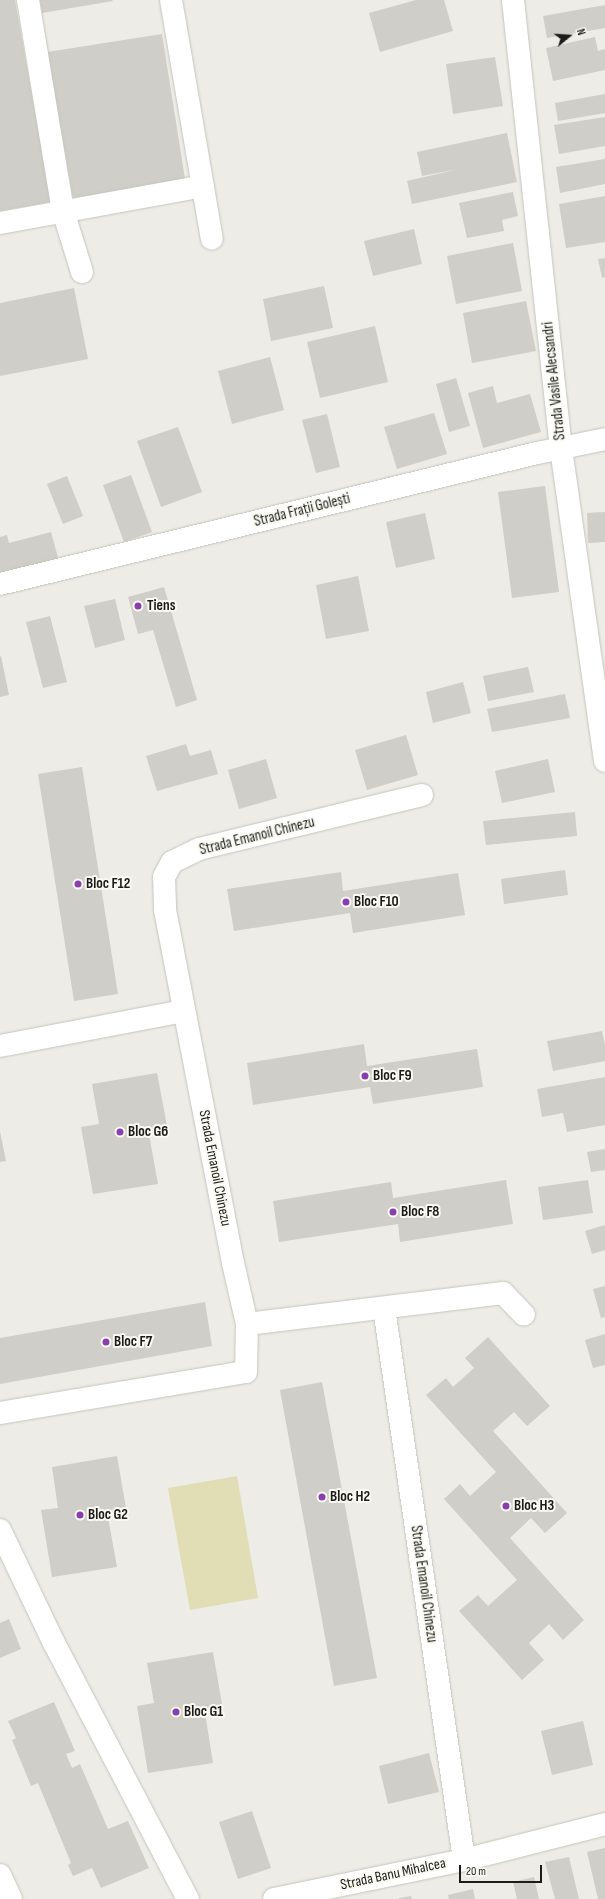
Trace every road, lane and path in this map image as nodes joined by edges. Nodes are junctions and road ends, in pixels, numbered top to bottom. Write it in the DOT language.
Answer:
graph roads {
  1 [pos="28,0"];
  2 [pos="171,0"];
  3 [pos="513,0"];
  4 [pos="204,186"];
  5 [pos="63,212"];
  6 [pos="0,223"];
  7 [pos="212,239"];
  8 [pos="82,272"];
  9 [pos="605,439"];
  10 [pos="562,448"];
  11 [pos="0,584"];
  12 [pos="605,761"];
  13 [pos="422,795"];
  14 [pos="184,1011"];
  15 [pos="0,1046"];
  16 [pos="384,1308"];
  17 [pos="524,1315"];
  18 [pos="247,1324"];
  19 [pos="0,1412"];
  20 [pos="0,1530"];
  21 [pos="605,1824"];
  22 [pos="464,1860"];
  23 [pos="0,1875"];
  24 [pos="11,1899"];
  25 [pos="188,1899"];
  26 [pos="274,1899"];
  1 -- 5 [label="street"];
  2 -- 4 [label="street"];
  3 -- 10 [label="street, Strada Vasile Alecsandri"];
  4 -- 5 [label="street"];
  4 -- 7 [label="street"];
  5 -- 6 [label="street"];
  5 -- 8 [label="street"];
  9 -- 10 [label="street, Strada Frații Golești"];
  10 -- 11 [label="street, Strada Frații Golești"];
  10 -- 12 [label="street, Strada Vasile Alecsandri"];
  13 -- 14 [label="street, Strada Emanoil Chinezu"];
  14 -- 15 [label="street"];
  14 -- 18 [label="street, Strada Emanoil Chinezu"];
  16 -- 17 [label="street"];
  16 -- 18 [label="street"];
  16 -- 22 [label="street, Strada Emanoil Chinezu"];
  18 -- 19 [label="street, Strada Emanoil Chinezu"];
  20 -- 25 [label="street"];
  21 -- 22 [label="street, Strada Banu Mihalcea"];
  22 -- 26 [label="street, Strada Banu Mihalcea"];
  23 -- 24 [label="street"];
}
